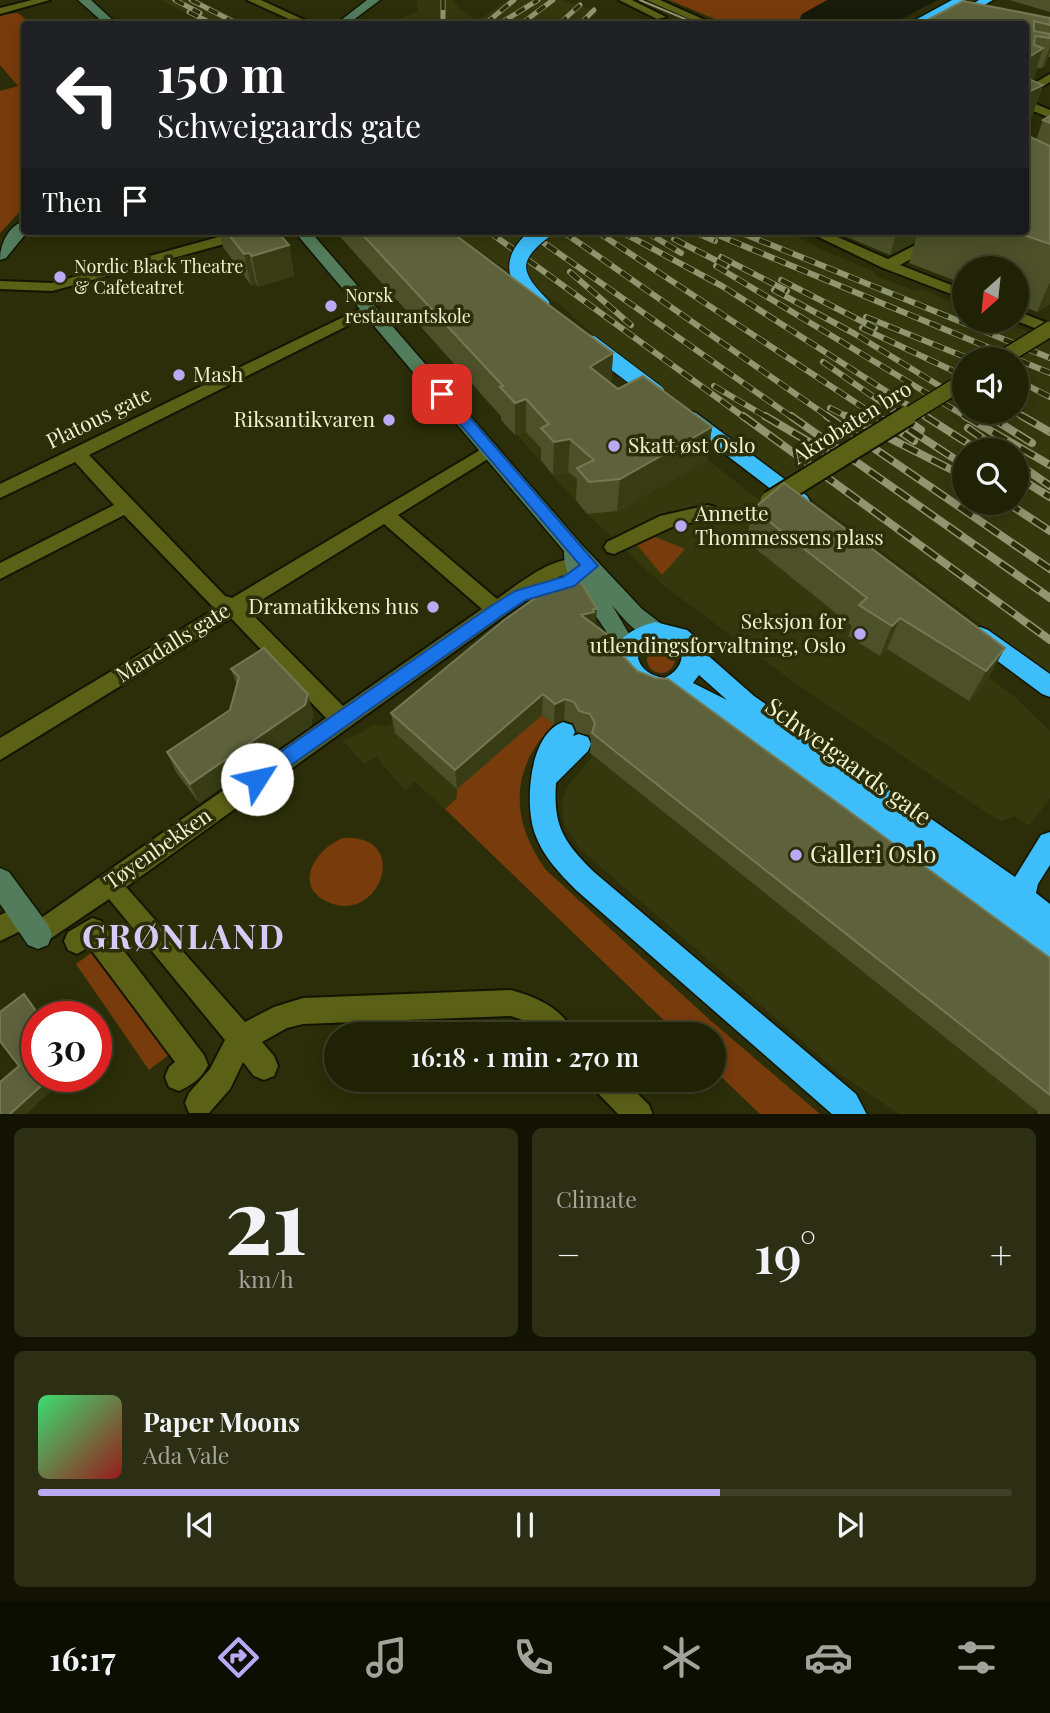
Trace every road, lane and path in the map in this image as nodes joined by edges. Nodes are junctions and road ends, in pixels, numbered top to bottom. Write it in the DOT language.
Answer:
graph roads {
  1 [pos="45,0"];
  2 [pos="84,0"];
  3 [pos="252,0"];
  4 [pos="374,0"];
  5 [pos="624,0"];
  6 [pos="651,0"];
  7 [pos="960,0"];
  8 [pos="987,0"];
  9 [pos="0,11"];
  10 [pos="108,21"];
  11 [pos="300,21"];
  12 [pos="345,21"];
  13 [pos="673,21"];
  14 [pos="702,21"];
  15 [pos="920,21"];
  16 [pos="948,21"];
  17 [pos="1029,105"];
  18 [pos="1050,114"];
  19 [pos="21,230"];
  20 [pos="241,235"];
  21 [pos="305,235"];
  22 [pos="539,235"];
  23 [pos="822,235"];
  24 [pos="946,235"];
  25 [pos="0,255"];
  26 [pos="888,265"];
  27 [pos="0,285"];
  28 [pos="952,290"];
  29 [pos="370,309"];
  30 [pos="551,313"];
  31 [pos="1029,321"];
  32 [pos="1050,329"];
  33 [pos="580,335"];
  34 [pos="1021,347"];
  35 [pos="952,388"];
  36 [pos="490,450"];
  37 [pos="77,454"];
  38 [pos="0,492"];
  39 [pos="127,506"];
  40 [pos="760,506"];
  41 [pos="708,512"];
  42 [pos="384,514"];
  43 [pos="822,517"];
  44 [pos="614,547"];
  45 [pos="579,564"];
  46 [pos="0,572"];
  47 [pos="232,606"];
  48 [pos="497,610"];
  49 [pos="964,624"];
  50 [pos="655,631"];
  51 [pos="627,649"];
  52 [pos="694,657"];
  53 [pos="678,683"];
  54 [pos="1046,688"];
  55 [pos="342,720"];
  56 [pos="571,738"];
  57 [pos="0,750"];
  58 [pos="1050,845"];
  59 [pos="0,881"];
  60 [pos="1024,888"];
  61 [pos="120,896"];
  62 [pos="31,925"];
  63 [pos="0,929"];
  64 [pos="1049,938"];
  65 [pos="76,941"];
  66 [pos="546,1022"];
  67 [pos="239,1040"];
  68 [pos="264,1066"];
  69 [pos="179,1077"];
  70 [pos="617,1092"];
  71 [pos="199,1103"];
  72 [pos="853,1111"];
  73 [pos="638,1114"];
  1 -- 9 [label="street"];
  2 -- 10 [label="street"];
  3 -- 11 [label="street"];
  4 -- 12 [label="street"];
  5 -- 13 [label="street"];
  6 -- 14 [label="street"];
  7 -- 15 [label="highway"];
  8 -- 16 [label="highway"];
  17 -- 18 [label="street"];
  19 -- 25 [label="street"];
  20 -- 27 [label="street"];
  21 -- 29 [label="street"];
  22 -- 30 [label="highway, bridge"];
  23 -- 26 [label="street"];
  24 -- 26 [label="street"];
  26 -- 28 [label="street"];
  29 -- 36 [label="street"];
  29 -- 37 [label="street, Platous gate"];
  31 -- 32 [label="street"];
  32 -- 34 [label="street, bridge"];
  33 -- 43 [label="highway, bridge"];
  35 -- 40 [label="street, Akrobaten bro, bridge"];
  36 -- 42 [label="street, Mandalls gate"];
  36 -- 45 [label="street"];
  37 -- 38 [label="street, Platous gate"];
  37 -- 39 [label="street"];
  39 -- 46 [label="street"];
  39 -- 47 [label="street"];
  41 -- 44 [label="street"];
  42 -- 47 [label="street, Mandalls gate"];
  42 -- 48 [label="street"];
  45 -- 48 [label="street, Tøyenbekken"];
  45 -- 50 [label="street"];
  45 -- 51 [label="street"];
  47 -- 55 [label="street"];
  47 -- 57 [label="street, Mandalls gate"];
  48 -- 55 [label="street, Tøyenbekken"];
  49 -- 54 [label="highway"];
  50 -- 51 [label="highway"];
  50 -- 52 [label="highway"];
  51 -- 53 [label="highway"];
  52 -- 53 [label="highway"];
  52 -- 60 [label="highway, Schweigaards gate"];
  53 -- 64 [label="highway, Schweigaards gate"];
  55 -- 62 [label="street, Tøyenbekken"];
  56 -- 72 [label="highway"];
  58 -- 60 [label="highway"];
  59 -- 62 [label="street"];
  60 -- 64 [label="highway"];
  61 -- 67 [label="street"];
  62 -- 63 [label="street, Tøyenbekken"];
  65 -- 69 [label="street"];
  66 -- 67 [label="street"];
  67 -- 68 [label="street"];
  67 -- 71 [label="street"];
  70 -- 73 [label="street"];
}
